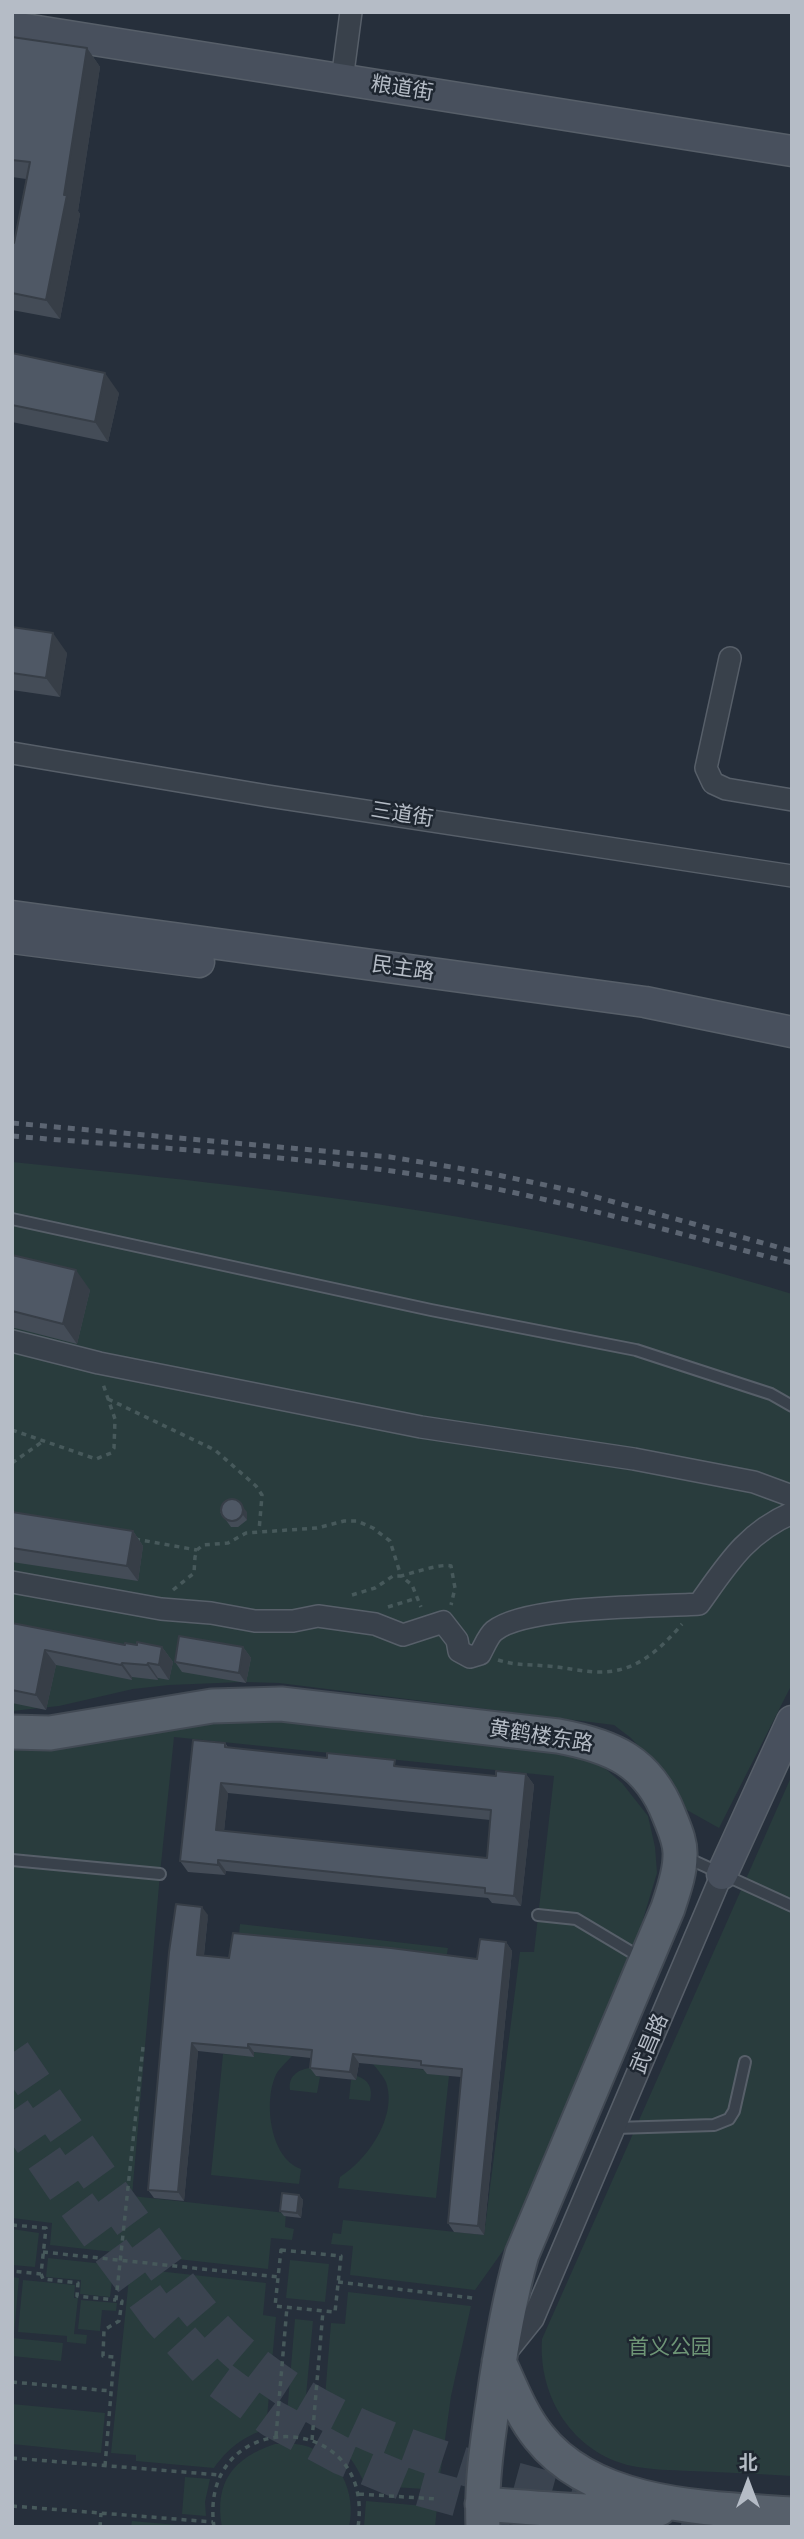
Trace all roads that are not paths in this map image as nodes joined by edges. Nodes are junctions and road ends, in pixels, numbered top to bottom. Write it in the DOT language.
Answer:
graph roads {
  1 [pos="351,12"];
  2 [pos="12,27"];
  3 [pos="342,80"];
  4 [pos="792,151"];
  5 [pos="730,658"];
  6 [pos="12,753"];
  7 [pos="792,800"];
  8 [pos="792,876"];
  9 [pos="12,916"];
  10 [pos="12,937"];
  11 [pos="792,1032"];
  12 [pos="792,1052"];
  13 [pos="12,1219"];
  14 [pos="12,1341"];
  15 [pos="792,1406"];
  16 [pos="792,1496"];
  17 [pos="792,1513"];
  18 [pos="12,1582"];
  19 [pos="792,1721"];
  20 [pos="12,1732"];
  21 [pos="681,1855"];
  22 [pos="12,1860"];
  23 [pos="160,1874"];
  24 [pos="722,1874"];
  25 [pos="792,1906"];
  26 [pos="538,1915"];
  27 [pos="645,1961"];
  28 [pos="745,2062"];
  29 [pos="615,2128"];
  30 [pos="499,2362"];
  31 [pos="689,2506"];
  32 [pos="792,2514"];
  33 [pos="480,2519"];
  34 [pos="623,2519"];
  1 -- 3 [label="street"];
  2 -- 3 [label="main road, 粮道街"];
  3 -- 4 [label="main road, 粮道街"];
  5 -- 7 [label="street"];
  6 -- 8 [label="street, 三道街"];
  9 -- 11 [label="main road, 民主路"];
  10 -- 12 [label="main road, 民主路"];
  13 -- 15 [label="lane"];
  14 -- 16 [label="street"];
  17 -- 18 [label="street"];
  19 -- 24 [label="main road, 武昌路"];
  20 -- 21 [label="main road, 黄鹤楼东路"];
  21 -- 24 [label="lane"];
  21 -- 27 [label="main road, 黄鹤楼东路"];
  22 -- 23 [label="lane"];
  24 -- 25 [label="lane"];
  24 -- 29 [label="street, 武昌路"];
  26 -- 27 [label="lane"];
  27 -- 30 [label="main road, 黄鹤楼东路"];
  28 -- 29 [label="lane"];
  29 -- 30 [label="street, 武昌路"];
  30 -- 31 [label="main road"];
  30 -- 33 [label="main road, 黄鹤楼东路"];
  31 -- 32 [label="main road"];
  31 -- 34 [label="main road"];
  33 -- 34 [label="main road"];
}
